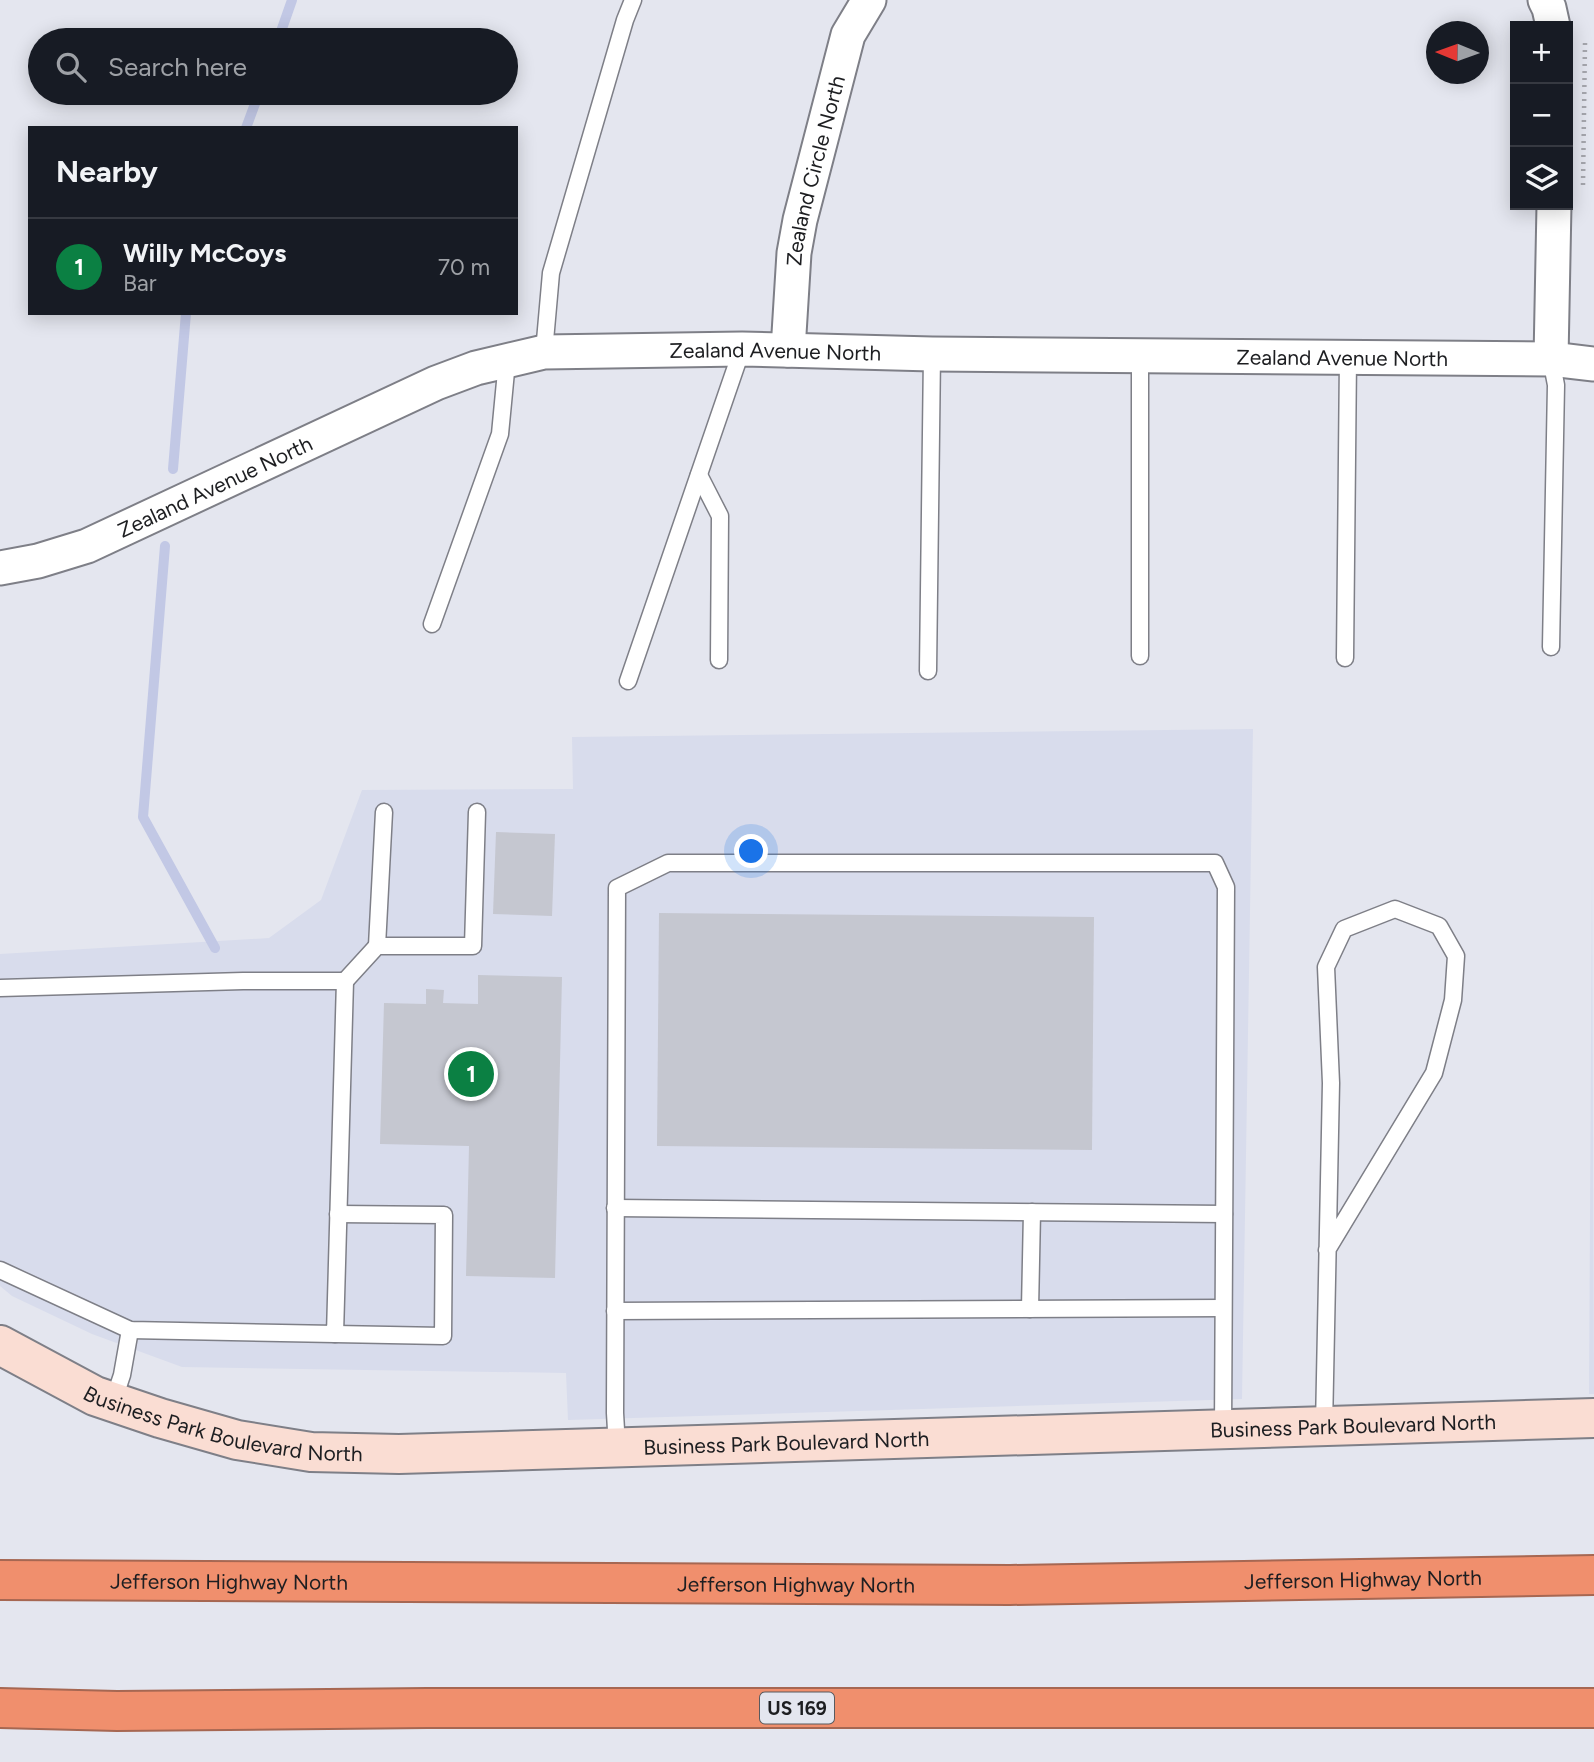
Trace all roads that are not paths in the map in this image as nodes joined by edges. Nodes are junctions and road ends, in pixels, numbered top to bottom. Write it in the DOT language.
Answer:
graph roads {
  1 [pos="634,0"];
  2 [pos="1545,0"];
  3 [pos="860,2"];
  4 [pos="1552,21"];
  5 [pos="1553,210"];
  6 [pos="742,349"];
  7 [pos="788,350"];
  8 [pos="544,352"];
  9 [pos="932,354"];
  10 [pos="1140,356"];
  11 [pos="1348,357"];
  12 [pos="1551,359"];
  13 [pos="506,361"];
  14 [pos="1594,364"];
  15 [pos="699,475"];
  16 [pos="0,568"];
  17 [pos="432,624"];
  18 [pos="1550,647"];
  19 [pos="1140,656"];
  20 [pos="1345,658"];
  21 [pos="719,660"];
  22 [pos="928,671"];
  23 [pos="628,681"];
  24 [pos="384,812"];
  25 [pos="477,812"];
  26 [pos="377,946"];
  27 [pos="345,981"];
  28 [pos="0,988"];
  29 [pos="615,1208"];
  30 [pos="1032,1212"];
  31 [pos="338,1214"];
  32 [pos="1224,1214"];
  33 [pos="1327,1250"];
  34 [pos="0,1270"];
  35 [pos="1223,1308"];
  36 [pos="1030,1309"];
  37 [pos="615,1311"];
  38 [pos="130,1330"];
  39 [pos="335,1334"];
  40 [pos="0,1345"];
  41 [pos="113,1402"];
  42 [pos="1594,1418"];
  43 [pos="1324,1427"];
  44 [pos="1223,1430"];
  45 [pos="618,1447"];
  46 [pos="1594,1575"];
  47 [pos="0,1580"];
  48 [pos="0,1708"];
  49 [pos="1594,1708"];
  50 [pos="117,1711"];
  51 [pos="0,1725"];
  1 -- 8 [label="lane"];
  2 -- 4 [label="street"];
  3 -- 7 [label="street, Zealand Circle North"];
  5 -- 12 [label="street"];
  6 -- 7 [label="street, Zealand Avenue North"];
  6 -- 8 [label="street, Zealand Avenue North"];
  6 -- 15 [label="lane"];
  7 -- 9 [label="street, Zealand Avenue North"];
  8 -- 13 [label="street, Zealand Avenue North"];
  9 -- 10 [label="street, Zealand Avenue North"];
  9 -- 22 [label="lane"];
  10 -- 11 [label="street, Zealand Avenue North"];
  10 -- 19 [label="lane"];
  11 -- 12 [label="street, Zealand Avenue North"];
  11 -- 20 [label="lane"];
  12 -- 14 [label="street, Zealand Avenue North"];
  12 -- 18 [label="lane"];
  13 -- 16 [label="street, Zealand Avenue North"];
  13 -- 17 [label="lane"];
  15 -- 21 [label="lane"];
  15 -- 23 [label="lane"];
  24 -- 26 [label="lane"];
  25 -- 26 [label="lane"];
  26 -- 27 [label="lane"];
  27 -- 28 [label="lane"];
  27 -- 31 [label="lane"];
  29 -- 30 [label="lane"];
  29 -- 32 [label="lane"];
  29 -- 37 [label="lane"];
  30 -- 32 [label="lane"];
  30 -- 36 [label="lane"];
  31 -- 39 [label="lane"];
  31 -- 39 [label="lane"];
  32 -- 35 [label="lane"];
  33 -- 33 [label="lane"];
  33 -- 43 [label="lane"];
  34 -- 38 [label="lane"];
  35 -- 36 [label="lane"];
  35 -- 44 [label="lane"];
  36 -- 37 [label="lane"];
  37 -- 45 [label="lane"];
  38 -- 39 [label="lane"];
  38 -- 41 [label="lane"];
  40 -- 41 [label="street, Business Park Boulevard North"];
  41 -- 45 [label="street, Business Park Boulevard North"];
  42 -- 43 [label="street, Business Park Boulevard North"];
  43 -- 44 [label="street, Business Park Boulevard North"];
  44 -- 45 [label="street, Business Park Boulevard North"];
  46 -- 47 [label="highway, Jefferson Highway North"];
  48 -- 50 [label="highway, US 169"];
  49 -- 50 [label="highway, US 169"];
  50 -- 51 [label="highway"];
}
